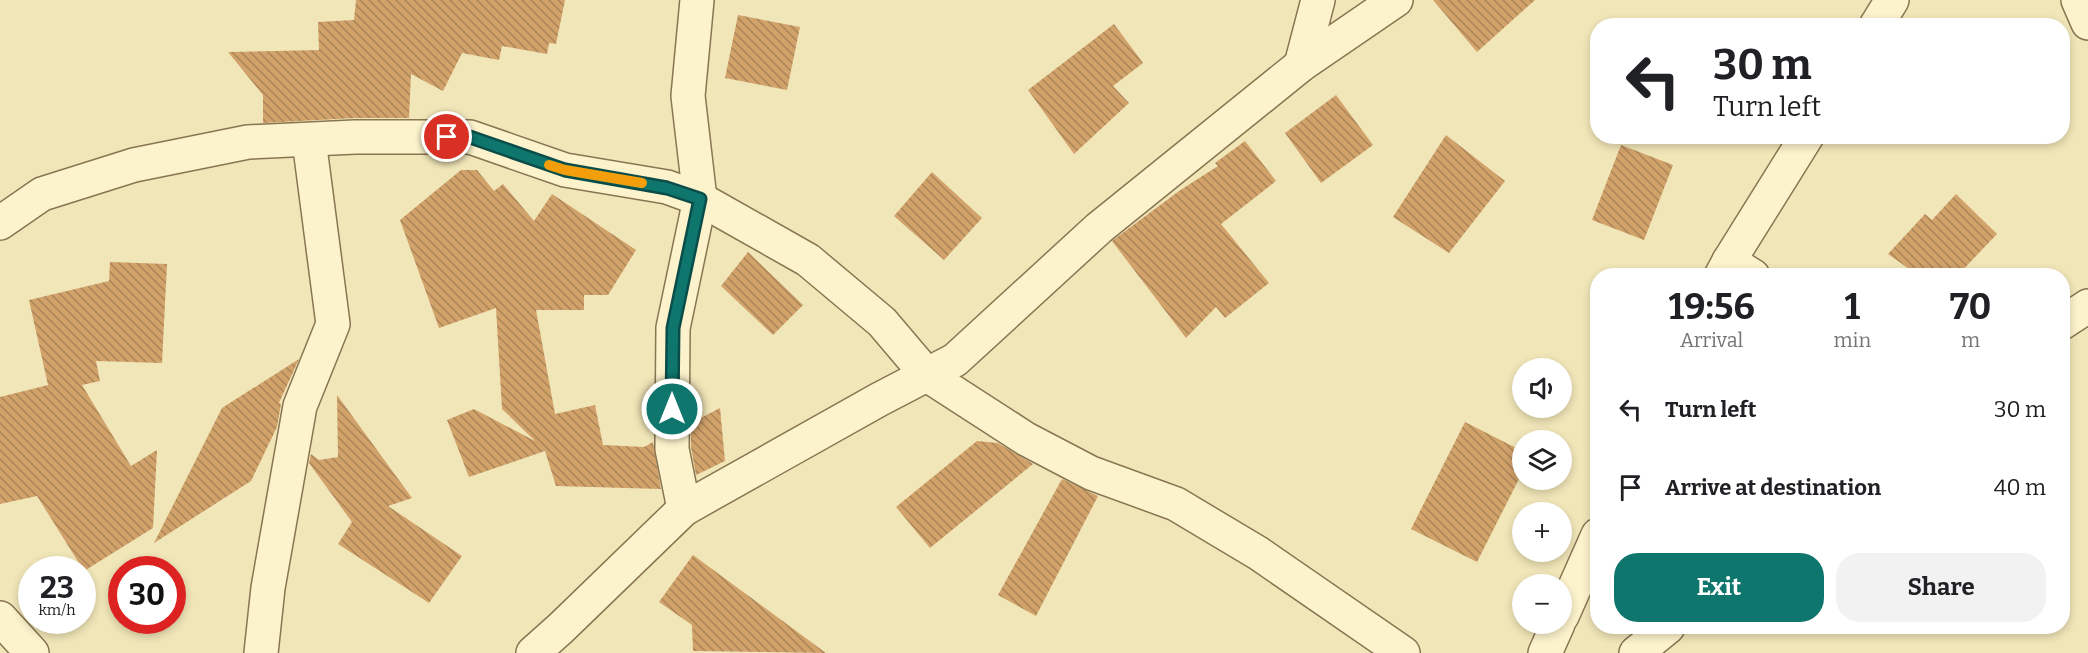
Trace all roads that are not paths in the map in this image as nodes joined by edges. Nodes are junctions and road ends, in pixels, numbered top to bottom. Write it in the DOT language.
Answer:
graph roads {
  1 [pos="697,0"];
  2 [pos="1318,0"];
  3 [pos="1396,0"];
  4 [pos="2078,0"];
  5 [pos="2088,23"];
  6 [pos="1301,65"];
  7 [pos="309,140"];
  8 [pos="1803,144"];
  9 [pos="700,199"];
  10 [pos="0,223"];
  11 [pos="1736,268"];
  12 [pos="2088,306"];
  13 [pos="2070,317"];
  14 [pos="927,375"];
  15 [pos="684,509"];
  16 [pos="1590,553"];
  17 [pos="1572,594"];
  18 [pos="0,618"];
  19 [pos="1554,634"];
  20 [pos="1659,634"];
  21 [pos="32,653"];
  22 [pos="261,653"];
  23 [pos="533,653"];
  24 [pos="1403,653"];
  25 [pos="1545,653"];
  26 [pos="1635,653"];
  1 -- 9 [label="street"];
  2 -- 6 [label="street"];
  3 -- 6 [label="street"];
  4 -- 5 [label="street"];
  6 -- 14 [label="street"];
  7 -- 9 [label="street"];
  7 -- 10 [label="street"];
  7 -- 22 [label="street"];
  8 -- 11 [label="street"];
  9 -- 14 [label="street"];
  9 -- 15 [label="street"];
  12 -- 13 [label="street"];
  14 -- 15 [label="street"];
  14 -- 24 [label="street"];
  15 -- 23 [label="street"];
  16 -- 17 [label="street"];
  18 -- 21 [label="street"];
  19 -- 25 [label="street"];
  20 -- 26 [label="street"];
}
